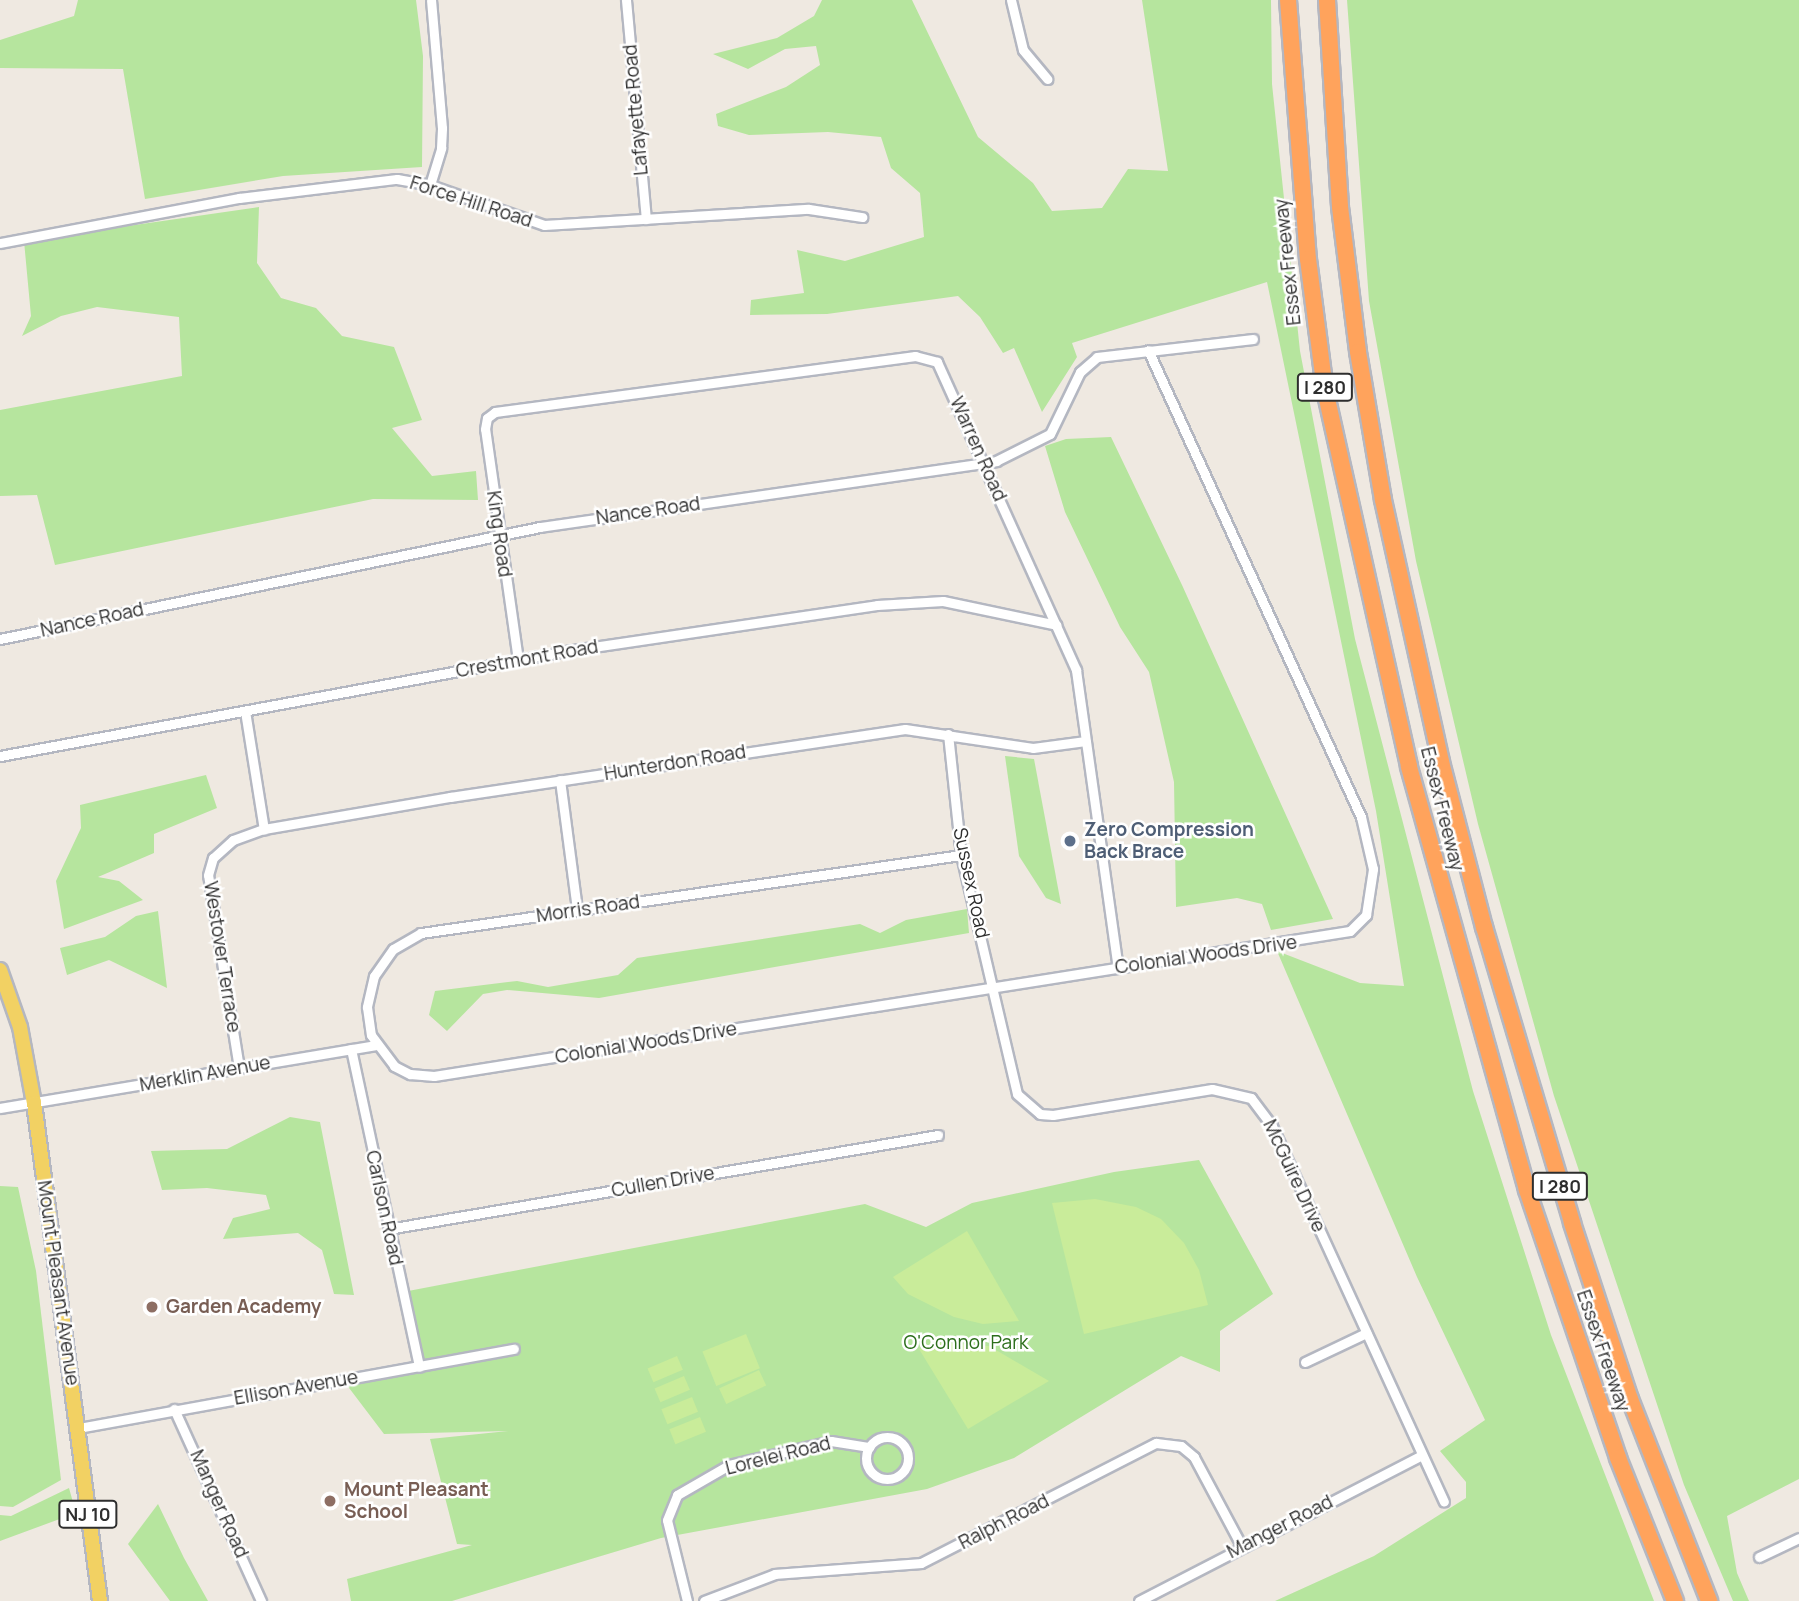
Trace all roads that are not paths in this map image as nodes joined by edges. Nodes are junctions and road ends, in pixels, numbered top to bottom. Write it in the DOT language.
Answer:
graph roads {
  1 [pos="431,0"];
  2 [pos="626,0"];
  3 [pos="1011,0"];
  4 [pos="1288,0"];
  5 [pos="1327,0"];
  6 [pos="1048,79"];
  7 [pos="430,185"];
  8 [pos="862,218"];
  9 [pos="646,219"];
  10 [pos="0,243"];
  11 [pos="1253,340"];
  12 [pos="1148,350"];
  13 [pos="495,412"];
  14 [pos="984,462"];
  15 [pos="497,536"];
  16 [pos="1056,625"];
  17 [pos="0,639"];
  18 [pos="518,660"];
  19 [pos="244,711"];
  20 [pos="948,734"];
  21 [pos="1086,741"];
  22 [pos="0,756"];
  23 [pos="560,780"];
  24 [pos="264,829"];
  25 [pos="961,855"];
  26 [pos="578,910"];
  27 [pos="1118,968"];
  28 [pos="0,970"];
  29 [pos="996,990"];
  30 [pos="375,1045"];
  31 [pos="351,1049"];
  32 [pos="239,1068"];
  33 [pos="34,1103"];
  34 [pos="0,1108"];
  35 [pos="938,1135"];
  36 [pos="388,1229"];
  37 [pos="1366,1333"];
  38 [pos="514,1349"];
  39 [pos="1305,1362"];
  40 [pos="419,1367"];
  41 [pos="174,1409"];
  42 [pos="78,1428"];
  43 [pos="870,1447"];
  44 [pos="1422,1455"];
  45 [pos="1444,1502"];
  46 [pos="1799,1538"];
  47 [pos="1242,1547"];
  48 [pos="1759,1557"];
  49 [pos="100,1601"];
  50 [pos="261,1601"];
  51 [pos="687,1601"];
  52 [pos="704,1601"];
  53 [pos="1139,1601"];
  54 [pos="1675,1601"];
  55 [pos="1709,1601"];
  1 -- 7 [label="street"];
  2 -- 9 [label="street, Lafayette Road"];
  3 -- 6 [label="street"];
  4 -- 54 [label="highway, Essex Freeway / I 280"];
  5 -- 55 [label="highway, Essex Freeway / I 280"];
  7 -- 9 [label="street, Force Hill Road"];
  7 -- 10 [label="street, Force Hill Road"];
  8 -- 9 [label="street, Force Hill Road"];
  11 -- 12 [label="street, Nance Road"];
  12 -- 14 [label="street, Nance Road"];
  12 -- 27 [label="street, Colonial Woods Drive"];
  13 -- 14 [label="street, Warren Road"];
  13 -- 15 [label="street, King Road"];
  14 -- 15 [label="street, Nance Road"];
  14 -- 16 [label="street, Warren Road"];
  15 -- 17 [label="street, Nance Road"];
  15 -- 18 [label="street, King Road"];
  16 -- 18 [label="street, Crestmont Road"];
  16 -- 21 [label="street, Warren Road"];
  18 -- 19 [label="street, Crestmont Road"];
  19 -- 22 [label="street, Crestmont Road"];
  19 -- 24 [label="street"];
  20 -- 21 [label="street, Hunterdon Road"];
  20 -- 23 [label="street, Hunterdon Road"];
  20 -- 25 [label="street, Sussex Road"];
  21 -- 27 [label="street, Warren Road"];
  23 -- 24 [label="street, Hunterdon Road"];
  23 -- 26 [label="street"];
  24 -- 32 [label="street, Westover Terrace"];
  25 -- 26 [label="street, Morris Road"];
  25 -- 29 [label="street, Sussex Road"];
  26 -- 30 [label="street, Morris Road"];
  27 -- 29 [label="street, Colonial Woods Drive"];
  28 -- 33 [label="main road, Mount Pleasant Avenue / NJ 10"];
  29 -- 30 [label="street, Colonial Woods Drive"];
  29 -- 37 [label="street, McGuire Drive"];
  30 -- 31 [label="street, Merklin Avenue"];
  31 -- 32 [label="street, Merklin Avenue"];
  31 -- 36 [label="street, Carlson Road"];
  32 -- 33 [label="street, Merklin Avenue"];
  33 -- 34 [label="street, Merklin Avenue"];
  33 -- 42 [label="main road, Mount Pleasant Avenue / NJ 10"];
  35 -- 36 [label="street, Cullen Drive"];
  36 -- 40 [label="street, Carlson Road"];
  37 -- 39 [label="street"];
  37 -- 44 [label="street, McGuire Drive"];
  38 -- 40 [label="street, Ellison Avenue"];
  40 -- 41 [label="street, Ellison Avenue"];
  41 -- 42 [label="street, Ellison Avenue"];
  41 -- 50 [label="street, Manger Road"];
  42 -- 49 [label="main road, Mount Pleasant Avenue / NJ 10"];
  43 -- 43 [label="street"];
  43 -- 51 [label="street, Lorelei Road"];
  44 -- 45 [label="street, McGuire Drive"];
  44 -- 47 [label="street, Manger Road"];
  46 -- 48 [label="street"];
  47 -- 52 [label="street, Ralph Road"];
  47 -- 53 [label="street, Manger Road"];
}
